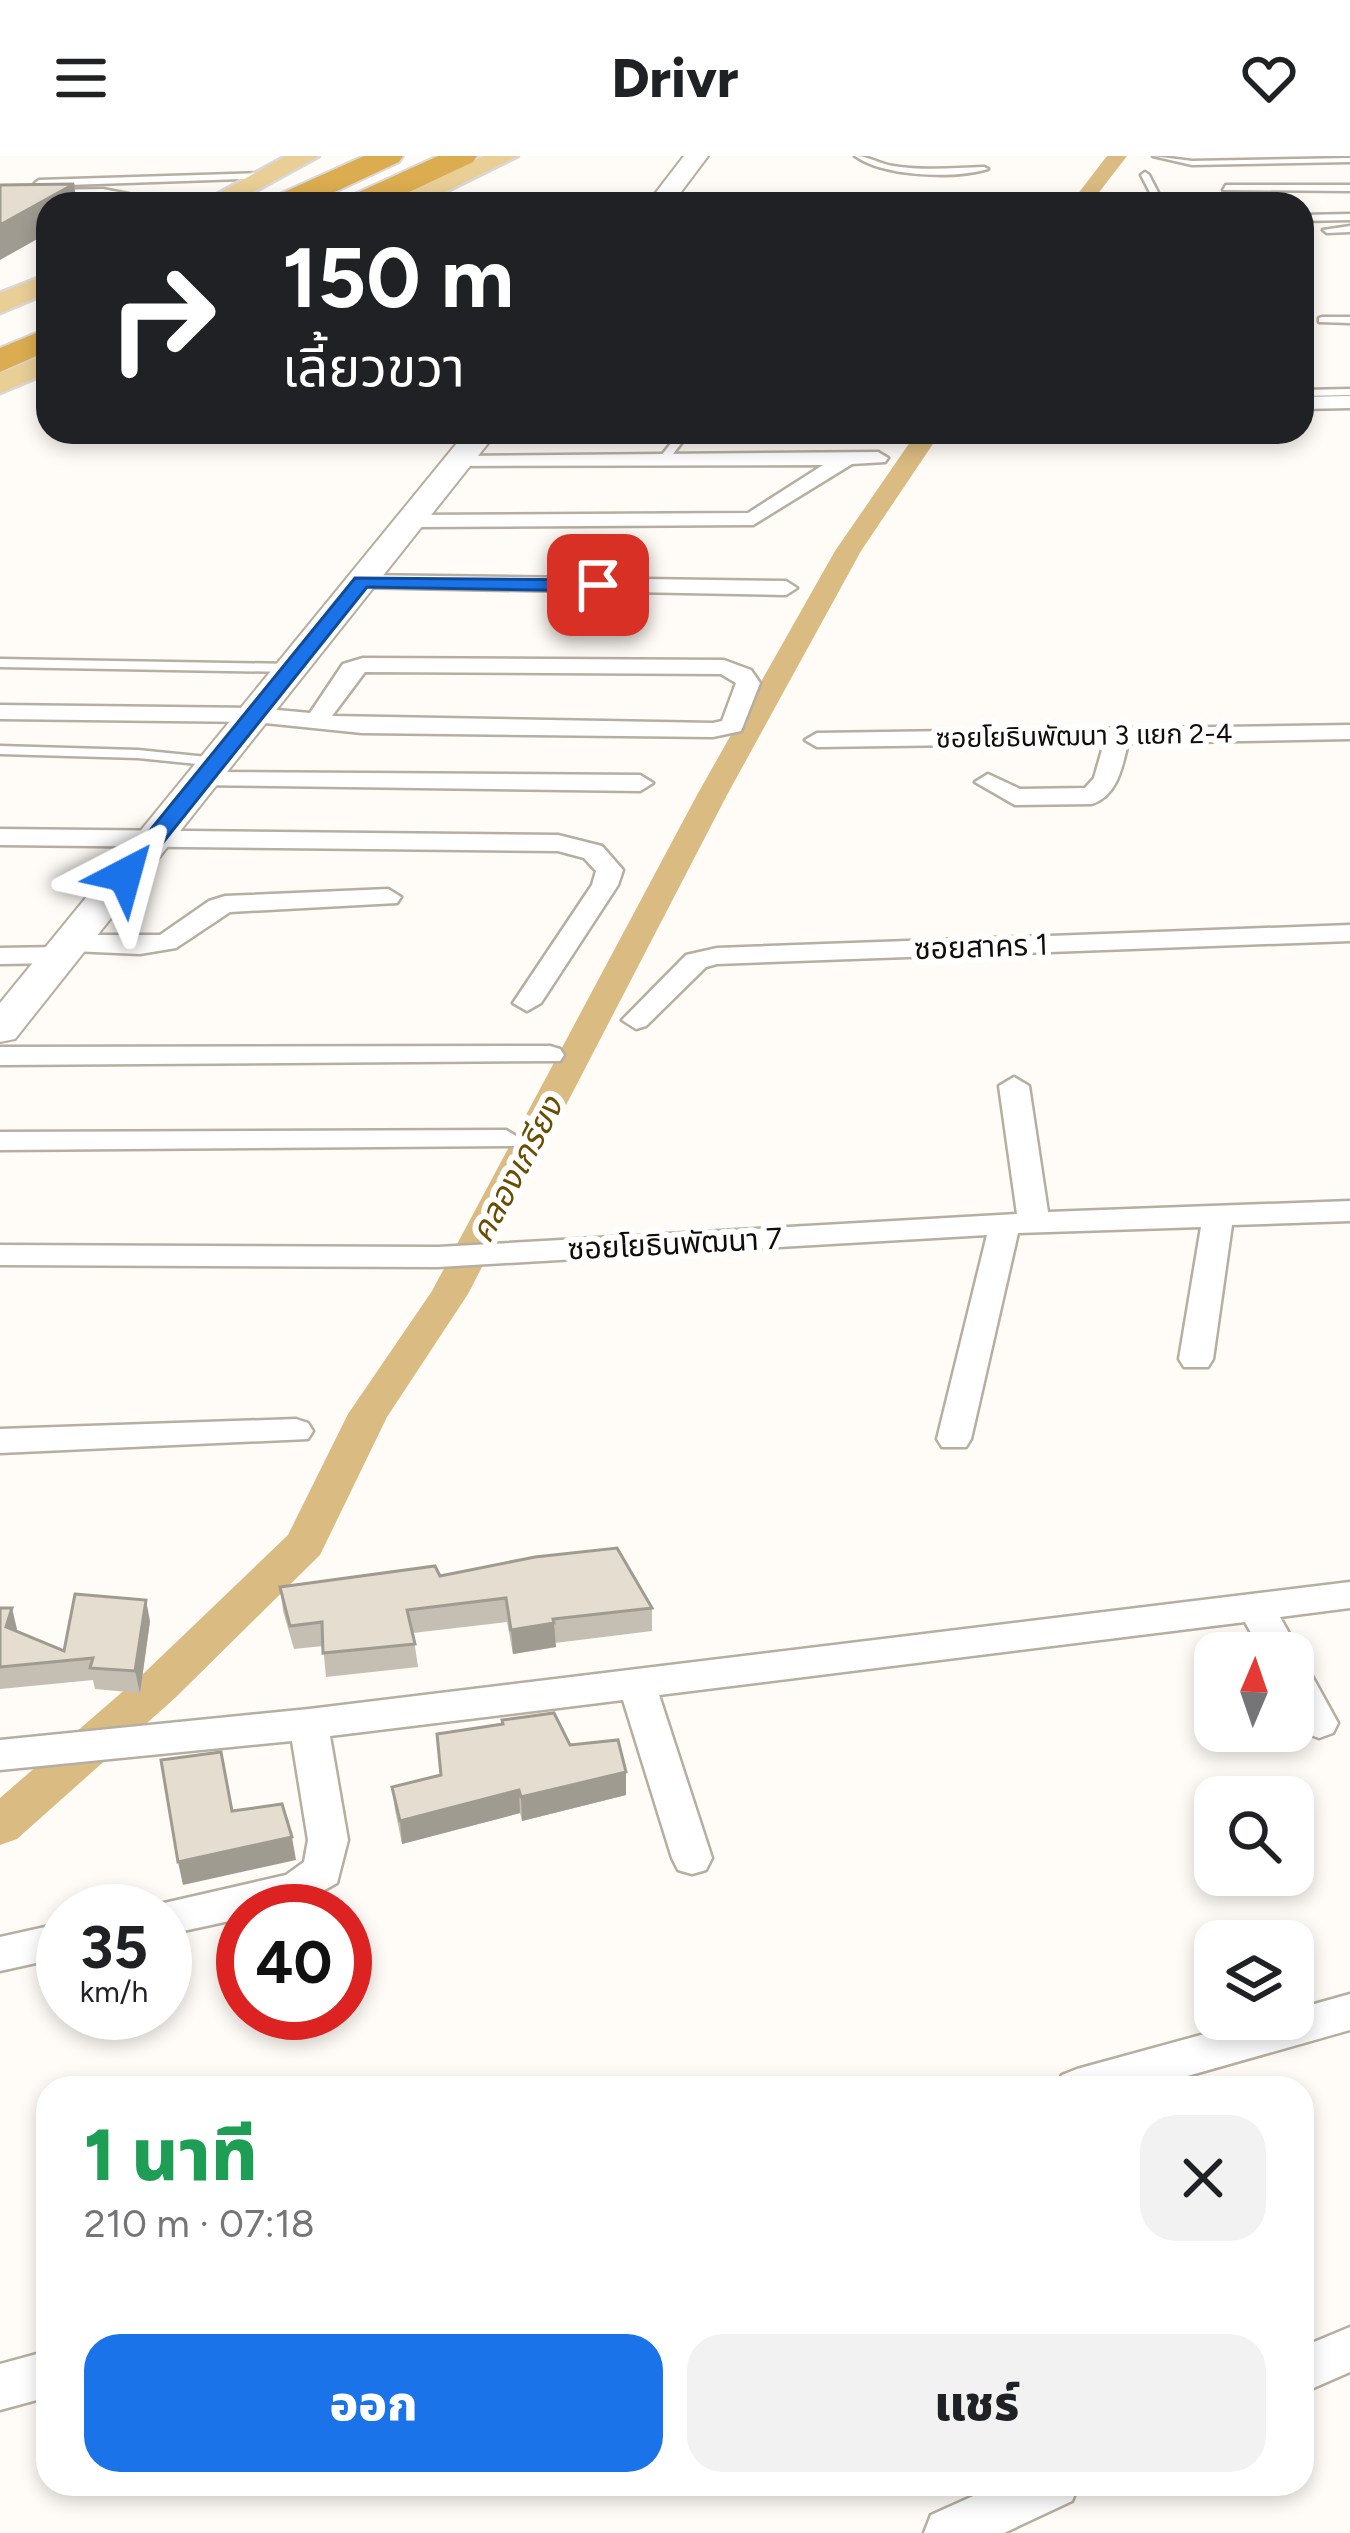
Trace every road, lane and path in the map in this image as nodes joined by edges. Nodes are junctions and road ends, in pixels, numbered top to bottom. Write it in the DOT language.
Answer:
graph roads {
  1 [pos="306,156"];
  2 [pos="350,156"];
  3 [pos="388,156"];
  4 [pos="426,156"];
  5 [pos="462,156"];
  6 [pos="505,156"];
  7 [pos="696,156"];
  8 [pos="859,156"];
  9 [pos="1157,156"];
  10 [pos="1350,160"];
  11 [pos="983,170"];
  12 [pos="1145,175"];
  13 [pos="39,183"];
  14 [pos="1226,188"];
  15 [pos="1350,188"];
  16 [pos="214,192"];
  17 [pos="275,192"];
  18 [pos="278,192"];
  19 [pos="281,192"];
  20 [pos="352,192"];
  21 [pos="384,192"];
  22 [pos="426,192"];
  23 [pos="668,192"];
  24 [pos="1154,192"];
  25 [pos="36,195"];
  26 [pos="0,196"];
  27 [pos="1314,218"];
  28 [pos="1350,218"];
  29 [pos="1350,229"];
  30 [pos="1327,230"];
  31 [pos="36,288"];
  32 [pos="0,304"];
  33 [pos="36,318"];
  34 [pos="1322,320"];
  35 [pos="1350,320"];
  36 [pos="0,335"];
  37 [pos="36,344"];
  38 [pos="0,361"];
  39 [pos="36,368"];
  40 [pos="0,384"];
  41 [pos="1350,392"];
  42 [pos="1314,393"];
  43 [pos="1350,402"];
  44 [pos="1314,403"];
  45 [pos="472,444"];
  46 [pos="675,444"];
  47 [pos="878,458"];
  48 [pos="846,459"];
  49 [pos="662,460"];
  50 [pos="458,462"];
  51 [pos="413,521"];
  52 [pos="362,582"];
  53 [pos="786,588"];
  54 [pos="0,663"];
  55 [pos="292,668"];
  56 [pos="0,712"];
  57 [pos="255,715"];
  58 [pos="318,719"];
  59 [pos="1350,732"];
  60 [pos="1118,735"];
  61 [pos="817,740"];
  62 [pos="0,750"];
  63 [pos="209,771"];
  64 [pos="988,782"];
  65 [pos="640,783"];
  66 [pos="0,837"];
  67 [pos="156,838"];
  68 [pos="388,897"];
  69 [pos="1350,933"];
  70 [pos="65,949"];
  71 [pos="0,956"];
  72 [pos="527,1003"];
  73 [pos="636,1020"];
  74 [pos="0,1030"];
  75 [pos="550,1055"];
  76 [pos="0,1056"];
  77 [pos="1014,1086"];
  78 [pos="506,1139"];
  79 [pos="0,1141"];
  80 [pos="1350,1210"];
  81 [pos="1218,1216"];
  82 [pos="1020,1224"];
  83 [pos="0,1255"];
  84 [pos="1196,1359"];
  85 [pos="296,1431"];
  86 [pos="954,1439"];
  87 [pos="0,1441"];
  88 [pos="1350,1595"];
  89 [pos="1256,1608"];
  90 [pos="1269,1632"];
  91 [pos="637,1684"];
  92 [pos="1314,1714"];
  93 [pos="1319,1723"];
  94 [pos="309,1724"];
  95 [pos="0,1754"];
  96 [pos="692,1858"];
  97 [pos="192,1912"];
  98 [pos="36,1946"];
  99 [pos="0,1954"];
  100 [pos="1350,2012"];
  101 [pos="1120,2076"];
  102 [pos="1350,2349"];
  103 [pos="1314,2365"];
  104 [pos="36,2377"];
  105 [pos="0,2387"];
  106 [pos="1029,2496"];
  107 [pos="949,2533"];
  1 -- 17 [label="main road"];
  2 -- 18 [label="highway"];
  3 -- 19 [label="highway"];
  4 -- 20 [label="highway"];
  5 -- 21 [label="highway"];
  6 -- 22 [label="main road"];
  7 -- 23 [label="street"];
  8 -- 11 [label="lane"];
  9 -- 10 [label="lane"];
  12 -- 24 [label="lane"];
  13 -- 16 [label="lane"];
  14 -- 15 [label="lane"];
  25 -- 26 [label="street"];
  27 -- 28 [label="lane"];
  29 -- 30 [label="lane"];
  31 -- 32 [label="main road"];
  33 -- 36 [label="highway"];
  34 -- 35 [label="lane"];
  37 -- 38 [label="highway"];
  39 -- 40 [label="main road"];
  41 -- 42 [label="lane"];
  43 -- 44 [label="street"];
  45 -- 50 [label="street"];
  46 -- 49 [label="lane"];
  47 -- 48 [label="street"];
  48 -- 49 [label="street"];
  48 -- 51 [label="street"];
  49 -- 50 [label="street"];
  50 -- 51 [label="street"];
  51 -- 52 [label="street"];
  52 -- 53 [label="street"];
  52 -- 55 [label="street"];
  54 -- 55 [label="lane"];
  55 -- 57 [label="street"];
  56 -- 57 [label="street"];
  57 -- 58 [label="street"];
  57 -- 63 [label="street"];
  58 -- 58 [label="street"];
  59 -- 60 [label="street, ซอยโยธินพัฒนา 3 แยก 2-4"];
  60 -- 61 [label="street, ซอยโยธินพัฒนา 3 แยก 2-4"];
  60 -- 64 [label="street"];
  62 -- 63 [label="lane"];
  63 -- 65 [label="street"];
  63 -- 67 [label="street"];
  66 -- 67 [label="street"];
  67 -- 70 [label="street"];
  67 -- 72 [label="street"];
  68 -- 70 [label="street"];
  69 -- 73 [label="street, ซอยสาคร 1"];
  70 -- 71 [label="street"];
  70 -- 74 [label="street"];
  75 -- 76 [label="street"];
  77 -- 82 [label="street"];
  78 -- 79 [label="street"];
  80 -- 81 [label="street, ซอยโยธินพัฒนา 7"];
  81 -- 82 [label="street, ซอยโยธินพัฒนา 7"];
  81 -- 84 [label="street"];
  82 -- 83 [label="street, ซอยโยธินพัฒนา 7"];
  82 -- 86 [label="street"];
  85 -- 87 [label="street"];
  88 -- 89 [label="street"];
  89 -- 90 [label="street"];
  89 -- 91 [label="street"];
  91 -- 94 [label="street"];
  91 -- 96 [label="street"];
  92 -- 93 [label="street"];
  94 -- 95 [label="street"];
  94 -- 97 [label="street"];
  98 -- 99 [label="street"];
  100 -- 101 [label="street"];
  102 -- 103 [label="street"];
  104 -- 105 [label="street"];
  106 -- 107 [label="street"];
}
